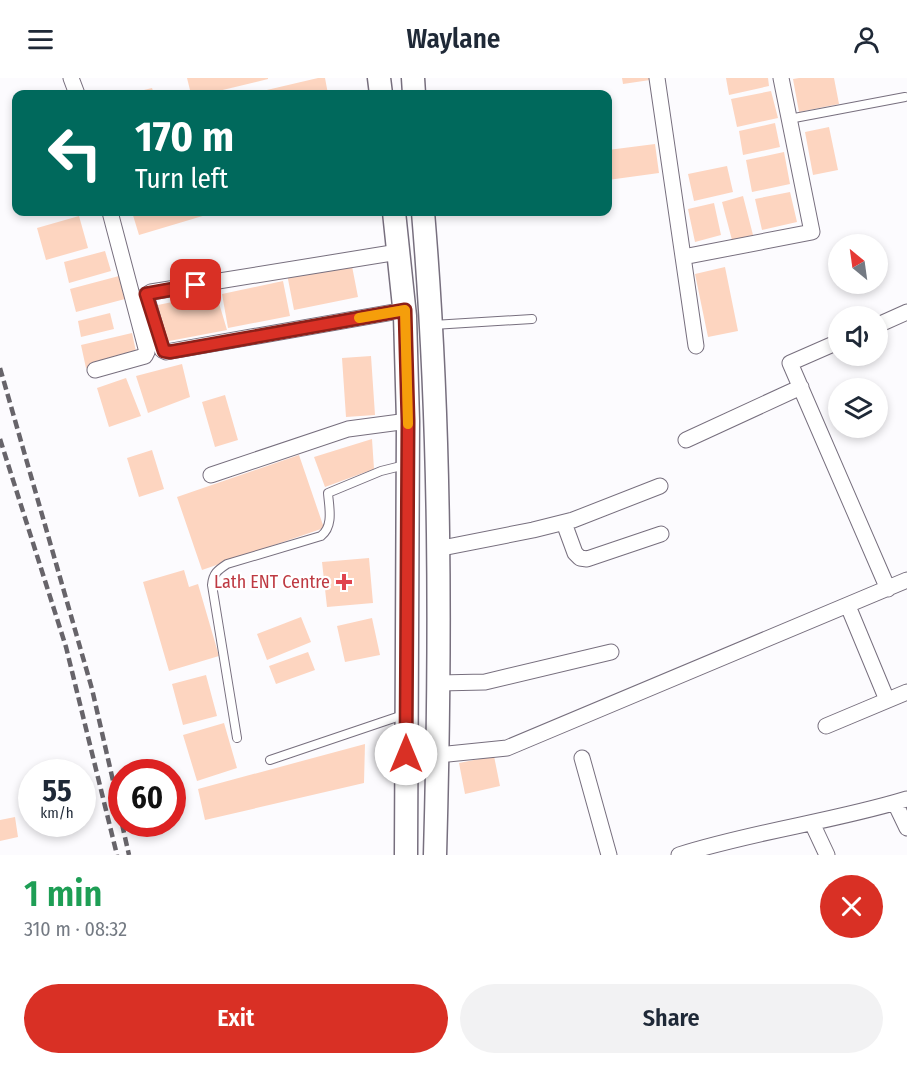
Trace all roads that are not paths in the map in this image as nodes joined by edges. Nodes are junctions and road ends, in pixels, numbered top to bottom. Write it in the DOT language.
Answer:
graph roads {
  1 [pos="657,78"];
  2 [pos="781,78"];
  3 [pos="905,97"];
  4 [pos="789,120"];
  5 [pos="111,216"];
  6 [pos="394,216"];
  7 [pos="423,216"];
  8 [pos="398,252"];
  9 [pos="683,257"];
  10 [pos="405,310"];
  11 [pos="907,312"];
  12 [pos="532,319"];
  13 [pos="888,321"];
  14 [pos="432,325"];
  15 [pos="696,346"];
  16 [pos="828,346"];
  17 [pos="95,370"];
  18 [pos="801,387"];
  19 [pos="408,421"];
  20 [pos="686,440"];
  21 [pos="408,464"];
  22 [pos="211,475"];
  23 [pos="660,486"];
  24 [pos="564,523"];
  25 [pos="661,534"];
  26 [pos="437,549"];
  27 [pos="907,580"];
  28 [pos="888,589"];
  29 [pos="848,606"];
  30 [pos="611,652"];
  31 [pos="439,683"];
  32 [pos="907,692"];
  33 [pos="887,700"];
  34 [pos="407,714"];
  35 [pos="826,726"];
  36 [pos="237,738"];
  37 [pos="406,754"];
  38 [pos="438,755"];
  39 [pos="582,758"];
  40 [pos="270,760"];
  41 [pos="901,801"];
  42 [pos="812,824"];
  43 [pos="907,828"];
  44 [pos="406,855"];
  45 [pos="435,855"];
  46 [pos="609,855"];
  47 [pos="679,855"];
  48 [pos="827,855"];
  1 -- 9 [label="street"];
  2 -- 4 [label="street"];
  3 -- 4 [label="lane"];
  4 -- 9 [label="street"];
  5 -- 17 [label="street"];
  6 -- 8 [label="main road"];
  7 -- 14 [label="main road"];
  8 -- 10 [label="main road"];
  8 -- 10 [label="street"];
  9 -- 15 [label="street"];
  10 -- 19 [label="main road"];
  11 -- 13 [label="street"];
  12 -- 14 [label="lane"];
  14 -- 26 [label="main road"];
  16 -- 18 [label="street"];
  18 -- 20 [label="street"];
  18 -- 28 [label="street"];
  19 -- 21 [label="main road"];
  19 -- 22 [label="street"];
  21 -- 34 [label="main road"];
  21 -- 36 [label="lane"];
  23 -- 24 [label="street"];
  24 -- 25 [label="street"];
  24 -- 26 [label="street"];
  26 -- 31 [label="main road"];
  27 -- 28 [label="street"];
  28 -- 29 [label="street"];
  29 -- 33 [label="street"];
  29 -- 38 [label="street"];
  30 -- 31 [label="street"];
  31 -- 38 [label="main road"];
  32 -- 33 [label="street"];
  33 -- 35 [label="street"];
  34 -- 37 [label="main road"];
  34 -- 40 [label="lane"];
  37 -- 38 [label="street"];
  37 -- 44 [label="main road"];
  38 -- 45 [label="main road"];
  39 -- 46 [label="street"];
  41 -- 42 [label="street"];
  41 -- 43 [label="street"];
  42 -- 47 [label="street"];
  42 -- 48 [label="street"];
}
